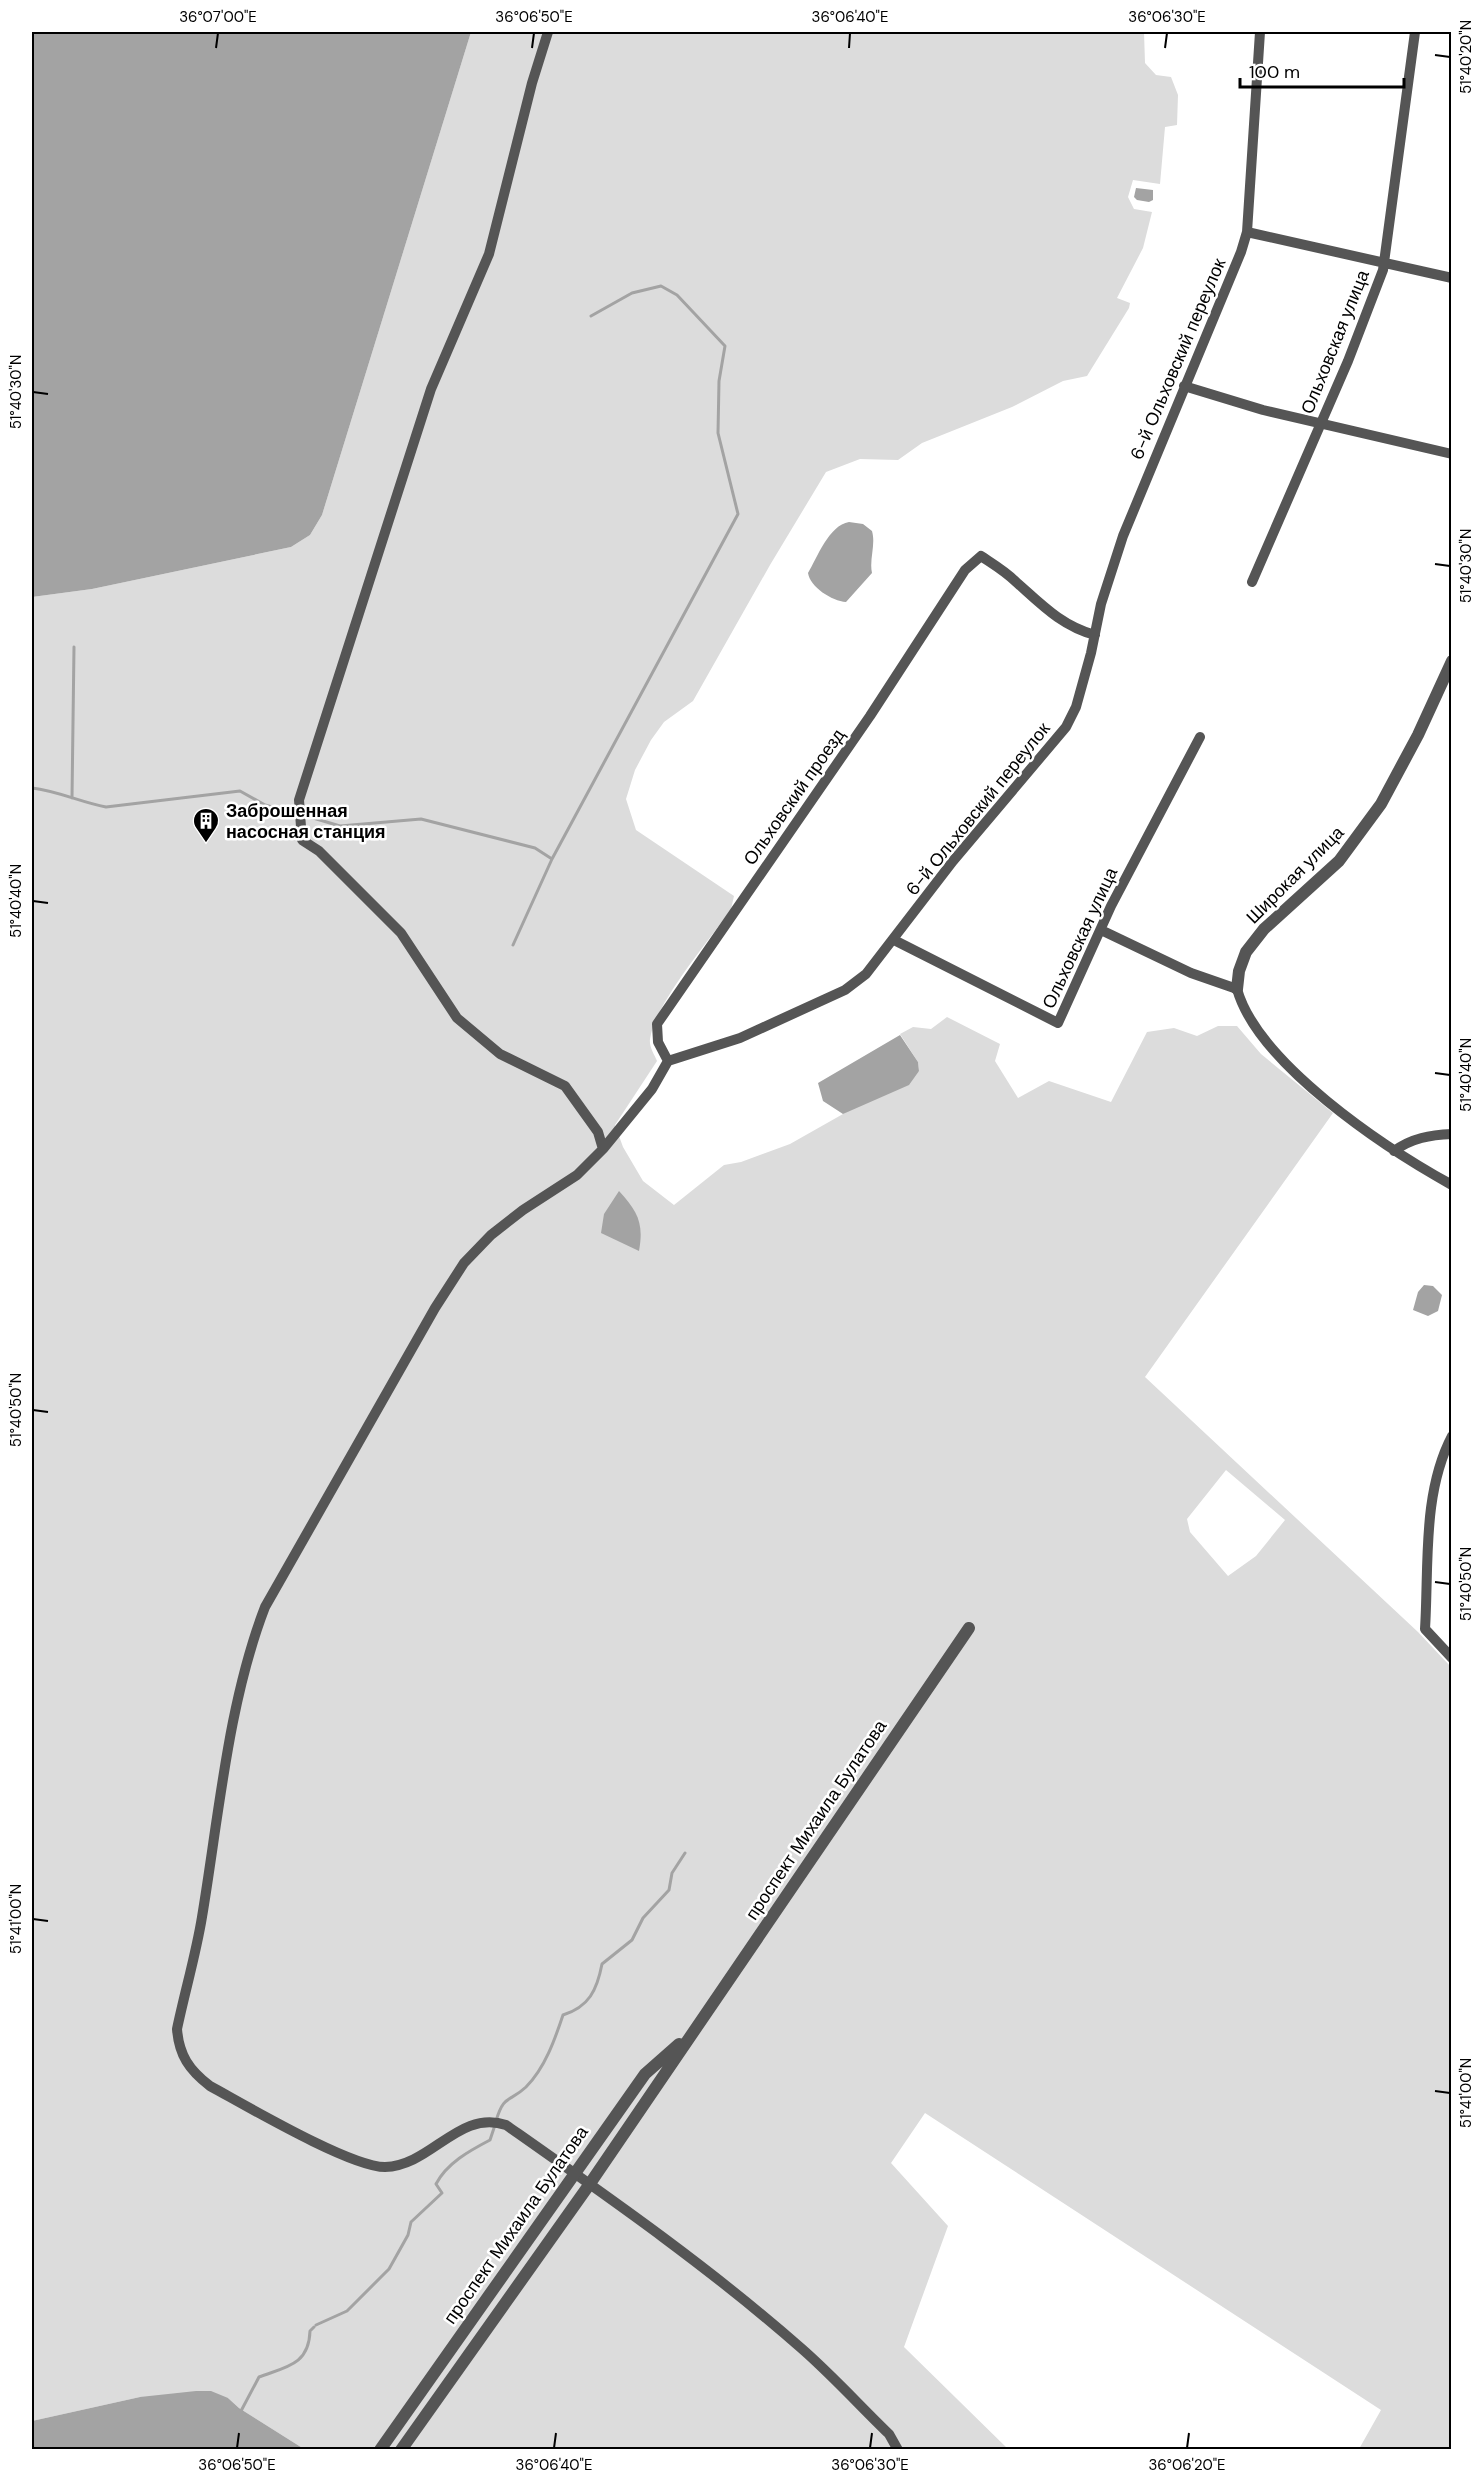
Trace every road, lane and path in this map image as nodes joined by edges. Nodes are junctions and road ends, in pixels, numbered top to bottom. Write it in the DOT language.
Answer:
graph roads {
  1 [pos="548,32"];
  2 [pos="1260,32"];
  3 [pos="1415,32"];
  4 [pos="1247,232"];
  5 [pos="1385,262"];
  6 [pos="1452,278"];
  7 [pos="1184,386"];
  8 [pos="1320,423"];
  9 [pos="1452,454"];
  10 [pos="1252,582"];
  11 [pos="1095,635"];
  12 [pos="1452,661"];
  13 [pos="1200,737"];
  14 [pos="1101,930"];
  15 [pos="894,940"];
  16 [pos="1237,989"];
  17 [pos="668,1061"];
  18 [pos="1452,1134"];
  19 [pos="603,1149"];
  20 [pos="1394,1151"];
  21 [pos="1452,1185"];
  22 [pos="1452,1436"];
  23 [pos="969,1628"];
  24 [pos="1452,1658"];
  25 [pos="693,2032"];
  26 [pos="574,2173"];
  27 [pos="589,2184"];
  28 [pos="380,2449"];
  29 [pos="401,2450"];
  30 [pos="897,2450"];
  1 -- 19 [label="street"];
  2 -- 4 [label="street, 6-й Ольховский переулок"];
  3 -- 5 [label="street, Ольховская улица"];
  4 -- 5 [label="street"];
  4 -- 7 [label="street, 6-й Ольховский переулок"];
  5 -- 6 [label="street"];
  5 -- 8 [label="street, Ольховская улица"];
  7 -- 8 [label="street"];
  7 -- 11 [label="street, 6-й Ольховский переулок"];
  8 -- 9 [label="street"];
  8 -- 10 [label="street, Ольховская улица"];
  11 -- 15 [label="street, 6-й Ольховский переулок"];
  11 -- 17 [label="street, Ольховский проезд"];
  12 -- 16 [label="street, Широкая улица"];
  13 -- 14 [label="street, Ольховская улица"];
  14 -- 15 [label="street, Ольховская улица"];
  14 -- 16 [label="street"];
  15 -- 17 [label="street, 6-й Ольховский переулок"];
  16 -- 20 [label="street"];
  17 -- 19 [label="street"];
  18 -- 20 [label="street"];
  19 -- 26 [label="street"];
  20 -- 21 [label="street"];
  22 -- 24 [label="street"];
  23 -- 25 [label="street, проспект Михаила Булатова"];
  25 -- 26 [label="street, проспект Михаила Булатова"];
  25 -- 27 [label="street, проспект Михаила Булатова"];
  26 -- 27 [label="street"];
  26 -- 28 [label="street, проспект Михаила Булатова"];
  27 -- 29 [label="street, проспект Михаила Булатова"];
  27 -- 30 [label="street"];
}
